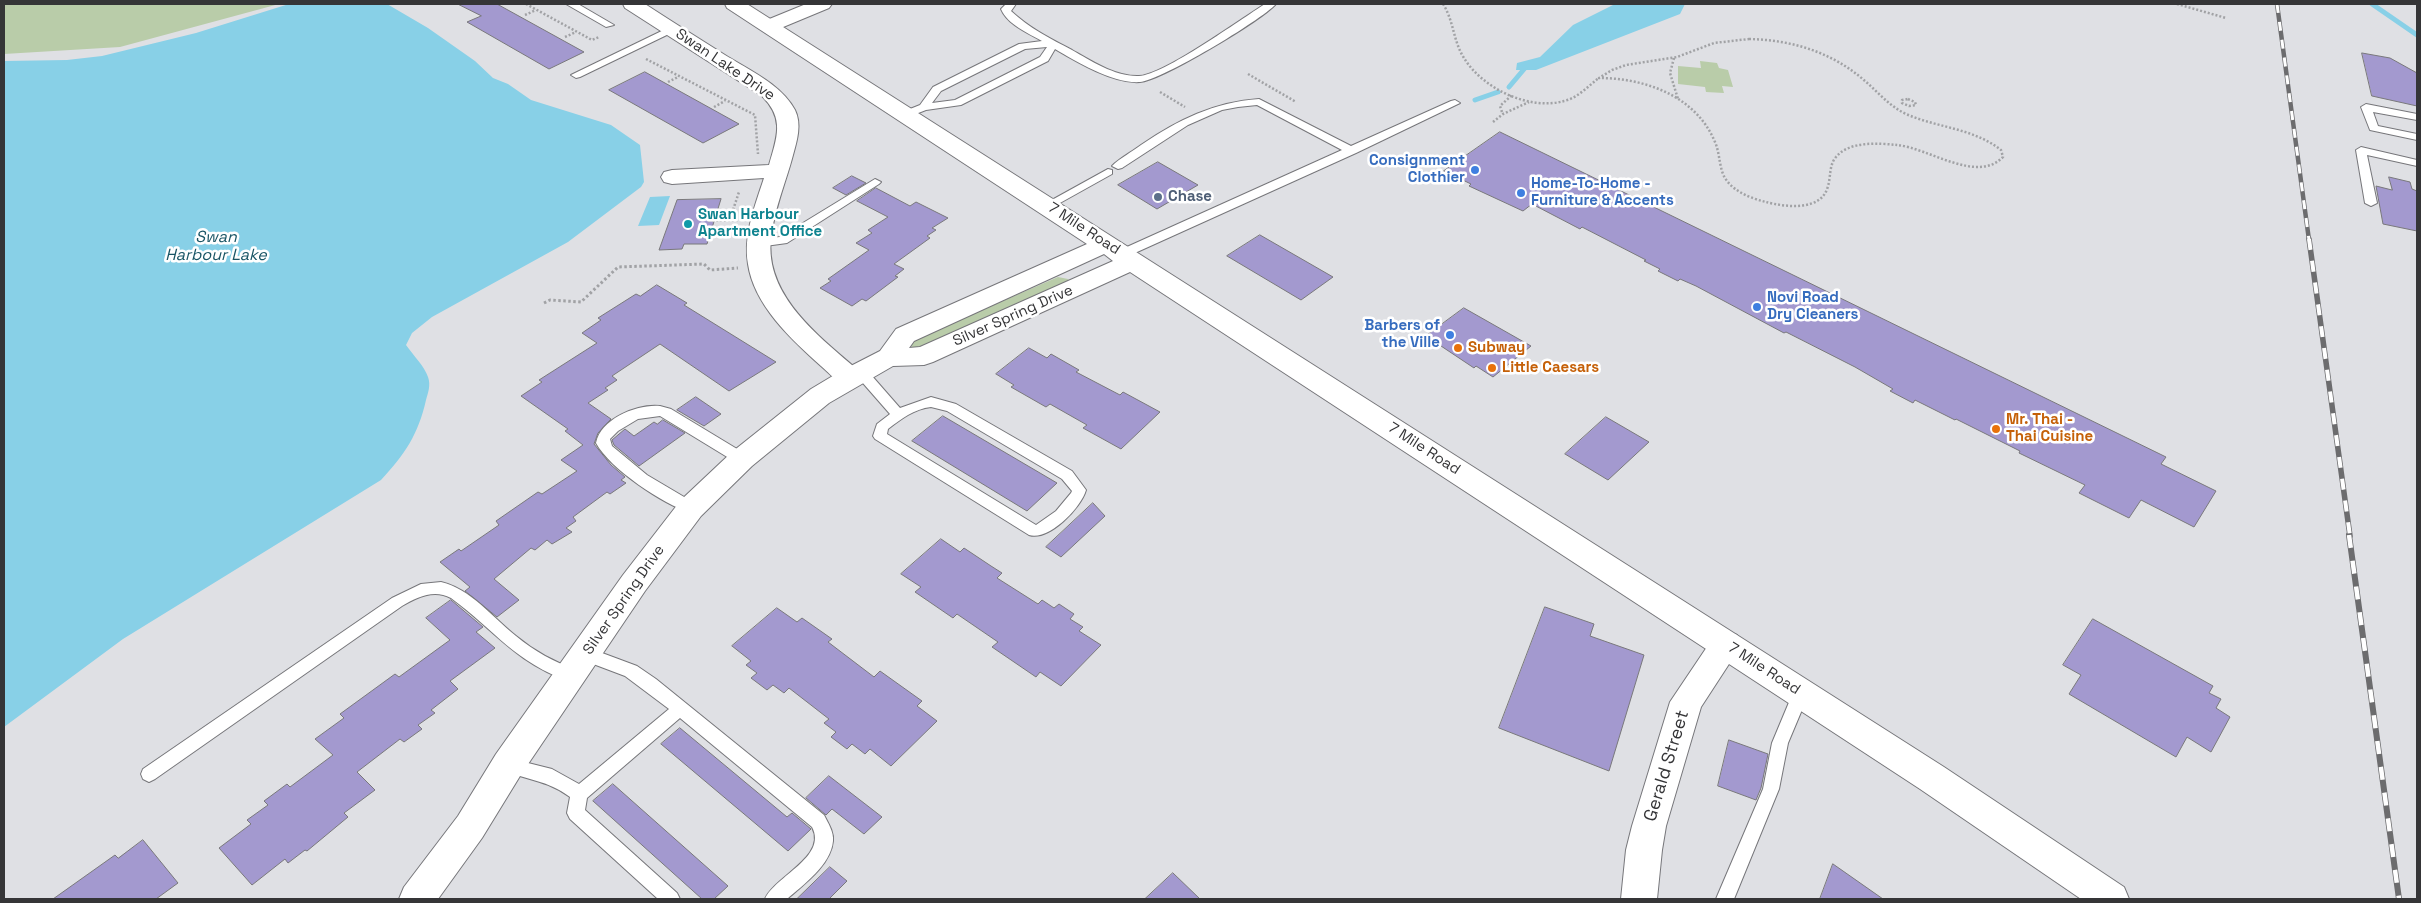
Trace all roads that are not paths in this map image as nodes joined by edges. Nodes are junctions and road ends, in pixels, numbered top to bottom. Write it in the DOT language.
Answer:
graph roads {
  1 [pos="571,4"];
  2 [pos="632,4"];
  3 [pos="783,4"];
  4 [pos="822,4"];
  5 [pos="1010,4"];
  6 [pos="1271,4"];
  7 [pos="752,16"];
  8 [pos="609,25"];
  9 [pos="672,29"];
  10 [pos="1054,43"];
  11 [pos="576,75"];
  12 [pos="1455,103"];
  13 [pos="914,111"];
  14 [pos="2417,116"];
  15 [pos="2417,137"];
  16 [pos="1352,151"];
  17 [pos="2417,163"];
  18 [pos="761,169"];
  19 [pos="672,177"];
  20 [pos="875,182"];
  21 [pos="2370,203"];
  22 [pos="1047,206"];
  23 [pos="758,243"];
  24 [pos="1121,253"];
  25 [pos="855,374"];
  26 [pos="898,414"];
  27 [pos="742,459"];
  28 [pos="691,508"];
  29 [pos="1726,644"];
  30 [pos="578,665"];
  31 [pos="1801,693"];
  32 [pos="680,709"];
  33 [pos="508,766"];
  34 [pos="149,774"];
  35 [pos="579,794"];
  36 [pos="417,899"];
  37 [pos="670,899"];
  38 [pos="774,899"];
  39 [pos="1639,899"];
  40 [pos="1725,899"];
  41 [pos="2111,899"];
  1 -- 8 [label="lane"];
  2 -- 9 [label="street, Swan Lake Drive"];
  3 -- 7 [label="street"];
  4 -- 7 [label="street"];
  5 -- 10 [label="lane"];
  6 -- 10 [label="lane"];
  7 -- 13 [label="street, 7 Mile Road"];
  9 -- 11 [label="lane"];
  9 -- 18 [label="street, Swan Lake Drive"];
  10 -- 13 [label="lane"];
  10 -- 13 [label="lane"];
  12 -- 16 [label="lane"];
  13 -- 22 [label="street, 7 Mile Road"];
  14 -- 15 [label="lane"];
  16 -- 22 [label="lane"];
  16 -- 24 [label="lane"];
  17 -- 21 [label="lane"];
  18 -- 19 [label="street"];
  18 -- 23 [label="street, Swan Lake Drive"];
  20 -- 23 [label="lane"];
  22 -- 24 [label="street, 7 Mile Road"];
  23 -- 25 [label="street, Swan Lake Drive"];
  24 -- 25 [label="street, Silver Spring Drive"];
  24 -- 29 [label="street, 7 Mile Road"];
  25 -- 26 [label="lane"];
  25 -- 27 [label="street, Silver Spring Drive"];
  26 -- 26 [label="lane"];
  27 -- 28 [label="street, Silver Spring Drive"];
  27 -- 28 [label="lane"];
  28 -- 30 [label="street, Silver Spring Drive"];
  29 -- 31 [label="street, 7 Mile Road"];
  29 -- 39 [label="street, Gerald Street"];
  30 -- 32 [label="lane"];
  30 -- 33 [label="street, Silver Spring Drive"];
  30 -- 34 [label="lane"];
  31 -- 40 [label="lane"];
  31 -- 41 [label="street, 7 Mile Road"];
  32 -- 35 [label="lane"];
  32 -- 38 [label="lane"];
  33 -- 35 [label="lane"];
  33 -- 36 [label="street, Silver Spring Drive"];
  35 -- 37 [label="lane"];
}
